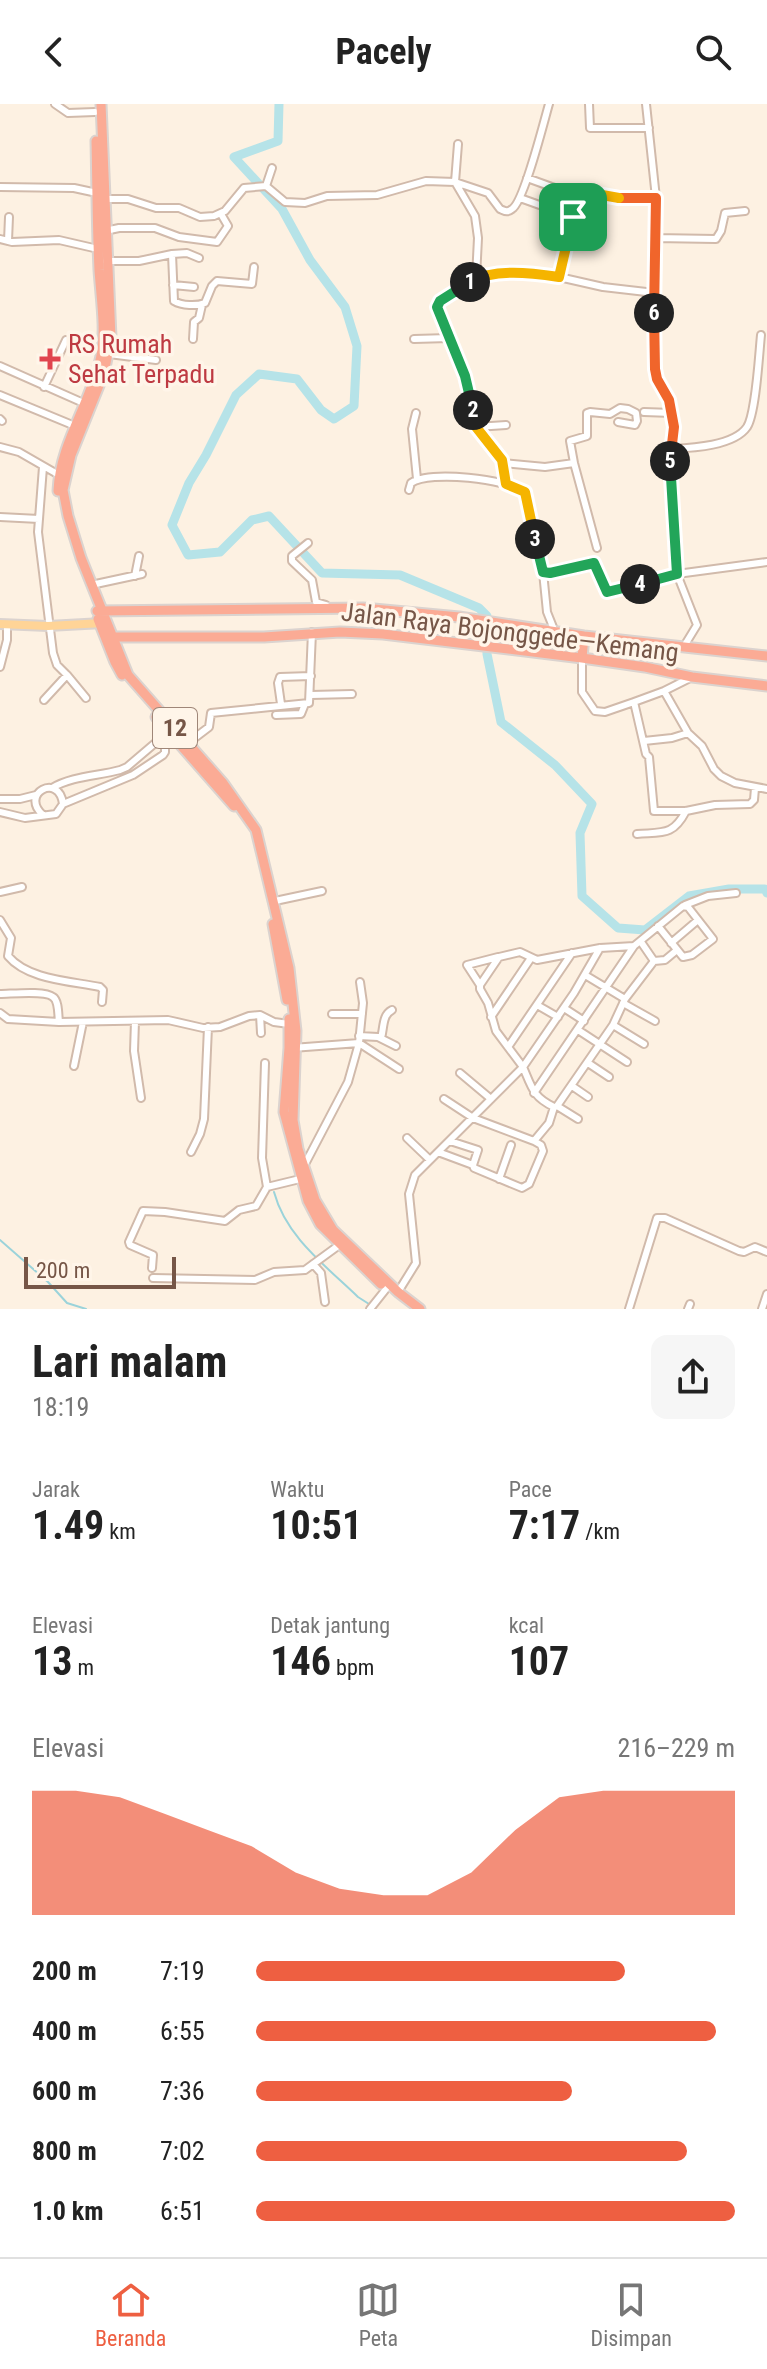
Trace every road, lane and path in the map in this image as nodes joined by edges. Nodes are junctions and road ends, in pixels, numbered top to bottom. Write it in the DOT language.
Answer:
graph roads {
  1 [pos="55,104"];
  2 [pos="549,104"];
  3 [pos="589,104"];
  4 [pos="646,104"];
  5 [pos="93,109"];
  6 [pos="649,128"];
  7 [pos="458,144"];
  8 [pos="272,168"];
  9 [pos="527,178"];
  10 [pos="455,182"];
  11 [pos="265,186"];
  12 [pos="0,187"];
  13 [pos="563,191"];
  14 [pos="589,195"];
  15 [pos="100,196"];
  16 [pos="520,198"];
  17 [pos="656,198"];
  18 [pos="745,211"];
  19 [pos="221,214"];
  20 [pos="570,216"];
  21 [pos="9,217"];
  22 [pos="105,231"];
  23 [pos="655,238"];
  24 [pos="0,239"];
  25 [pos="8,241"];
  26 [pos="92,248"];
  27 [pos="172,254"];
  28 [pos="199,258"];
  29 [pos="106,261"];
  30 [pos="254,267"];
  31 [pos="559,277"];
  32 [pos="476,278"];
  33 [pos="173,285"];
  34 [pos="194,287"];
  35 [pos="655,293"];
  36 [pos="202,305"];
  37 [pos="761,335"];
  38 [pos="449,338"];
  39 [pos="193,339"];
  40 [pos="414,339"];
  41 [pos="66,340"];
  42 [pos="109,354"];
  43 [pos="156,360"];
  44 [pos="0,366"];
  45 [pos="44,387"];
  46 [pos="0,395"];
  47 [pos="88,405"];
  48 [pos="644,412"];
  49 [pos="416,413"];
  50 [pos="672,413"];
  51 [pos="618,422"];
  52 [pos="506,425"];
  53 [pos="75,426"];
  54 [pos="476,427"];
  55 [pos="0,447"];
  56 [pos="672,449"];
  57 [pos="503,463"];
  58 [pos="574,463"];
  59 [pos="45,468"];
  60 [pos="59,475"];
  61 [pos="417,479"];
  62 [pos="506,484"];
  63 [pos="409,490"];
  64 [pos="0,517"];
  65 [pos="39,519"];
  66 [pos="305,546"];
  67 [pos="597,548"];
  68 [pos="92,554"];
  69 [pos="139,556"];
  70 [pos="81,558"];
  71 [pos="767,562"];
  72 [pos="543,572"];
  73 [pos="677,574"];
  74 [pos="91,585"];
  75 [pos="327,609"];
  76 [pos="99,611"];
  77 [pos="103,623"];
  78 [pos="3,624"];
  79 [pos="50,626"];
  80 [pos="312,632"];
  81 [pos="555,632"];
  82 [pos="584,636"];
  83 [pos="108,637"];
  84 [pos="686,643"];
  85 [pos="767,656"];
  86 [pos="582,658"];
  87 [pos="0,667"];
  88 [pos="67,675"];
  89 [pos="311,676"];
  90 [pos="692,677"];
  91 [pos="767,686"];
  92 [pos="664,691"];
  93 [pos="352,694"];
  94 [pos="311,695"];
  95 [pos="86,698"];
  96 [pos="44,700"];
  97 [pos="634,702"];
  98 [pos="305,704"];
  99 [pos="278,705"];
  100 [pos="276,715"];
  101 [pos="267,716"];
  102 [pos="688,733"];
  103 [pos="177,735"];
  104 [pos="644,741"];
  105 [pos="188,743"];
  106 [pos="164,744"];
  107 [pos="127,767"];
  108 [pos="133,775"];
  109 [pos="52,788"];
  110 [pos="755,788"];
  111 [pos="767,789"];
  112 [pos="36,795"];
  113 [pos="0,799"];
  114 [pos="63,804"];
  115 [pos="686,811"];
  116 [pos="0,812"];
  117 [pos="43,815"];
  118 [pos="637,834"];
  119 [pos="22,887"];
  120 [pos="322,891"];
  121 [pos="0,892"];
  122 [pos="736,893"];
  123 [pos="275,901"];
  124 [pos="685,906"];
  125 [pos="0,920"];
  126 [pos="698,920"];
  127 [pos="658,926"];
  128 [pos="671,943"];
  129 [pos="638,944"];
  130 [pos="600,948"];
  131 [pos="677,950"];
  132 [pos="572,953"];
  133 [pos="499,957"];
  134 [pos="531,958"];
  135 [pos="654,961"];
  136 [pos="585,975"];
  137 [pos="45,976"];
  138 [pos="360,982"];
  139 [pos="480,985"];
  140 [pos="606,987"];
  141 [pos="44,993"];
  142 [pos="0,994"];
  143 [pos="624,1001"];
  144 [pos="102,1002"];
  145 [pos="537,1005"];
  146 [pos="564,1008"];
  147 [pos="392,1010"];
  148 [pos="0,1013"];
  149 [pos="332,1014"];
  150 [pos="362,1014"];
  151 [pos="264,1016"];
  152 [pos="491,1017"];
  153 [pos="558,1017"];
  154 [pos="135,1021"];
  155 [pos="584,1021"];
  156 [pos="655,1021"];
  157 [pos="59,1022"];
  158 [pos="83,1022"];
  159 [pos="289,1024"];
  160 [pos="613,1025"];
  161 [pos="208,1027"];
  162 [pos="578,1030"];
  163 [pos="261,1033"];
  164 [pos="381,1038"];
  165 [pos="359,1039"];
  166 [pos="600,1044"];
  167 [pos="644,1044"];
  168 [pos="396,1046"];
  169 [pos="508,1047"];
  170 [pos="293,1048"];
  171 [pos="627,1062"];
  172 [pos="265,1063"];
  173 [pos="588,1063"];
  174 [pos="74,1066"];
  175 [pos="523,1067"];
  176 [pos="399,1069"];
  177 [pos="460,1073"];
  178 [pos="609,1077"];
  179 [pos="572,1086"];
  180 [pos="534,1093"];
  181 [pos="588,1097"];
  182 [pos="141,1098"];
  183 [pos="444,1099"];
  184 [pos="491,1099"];
  185 [pos="556,1107"];
  186 [pos="473,1118"];
  187 [pos="578,1119"];
  188 [pos="407,1138"];
  189 [pos="450,1141"];
  190 [pos="534,1141"];
  191 [pos="511,1145"];
  192 [pos="191,1152"];
  193 [pos="438,1152"];
  194 [pos="430,1160"];
  195 [pos="473,1165"];
  196 [pos="304,1166"];
  197 [pos="300,1179"];
  198 [pos="499,1179"];
  199 [pos="271,1187"];
  200 [pos="342,1243"];
  201 [pos="767,1252"];
  202 [pos="317,1260"];
  203 [pos="152,1268"];
  204 [pos="153,1278"];
  205 [pos="386,1289"];
  206 [pos="398,1292"];
  207 [pos="767,1294"];
  208 [pos="325,1302"];
  209 [pos="371,1307"];
  210 [pos="411,1309"];
  211 [pos="420,1309"];
  212 [pos="629,1309"];
  213 [pos="762,1309"];
  1 -- 5 [label="street"];
  2 -- 9 [label="street"];
  3 -- 6 [label="street"];
  4 -- 6 [label="street"];
  5 -- 15 [label="highway, 12"];
  6 -- 17 [label="street"];
  7 -- 10 [label="street"];
  8 -- 11 [label="street"];
  9 -- 13 [label="street"];
  9 -- 16 [label="street"];
  10 -- 11 [label="street"];
  10 -- 16 [label="street"];
  10 -- 32 [label="street"];
  11 -- 19 [label="street"];
  12 -- 15 [label="street"];
  14 -- 17 [label="street"];
  14 -- 20 [label="street"];
  14 -- 20 [label="street"];
  15 -- 19 [label="street"];
  15 -- 22 [label="highway, 12"];
  15 -- 26 [label="highway, 12"];
  16 -- 20 [label="street"];
  17 -- 23 [label="street"];
  18 -- 23 [label="street"];
  19 -- 22 [label="street"];
  20 -- 31 [label="street"];
  21 -- 25 [label="street"];
  22 -- 29 [label="highway, 12"];
  23 -- 35 [label="street"];
  24 -- 25 [label="street"];
  25 -- 26 [label="street"];
  26 -- 47 [label="highway, 12"];
  27 -- 28 [label="street"];
  27 -- 29 [label="street"];
  27 -- 33 [label="street"];
  29 -- 42 [label="highway, 12"];
  30 -- 36 [label="street"];
  31 -- 32 [label="street"];
  31 -- 35 [label="street"];
  32 -- 38 [label="street"];
  33 -- 34 [label="street"];
  33 -- 36 [label="street"];
  35 -- 50 [label="street"];
  36 -- 39 [label="street"];
  37 -- 56 [label="street"];
  38 -- 40 [label="street"];
  38 -- 54 [label="street"];
  41 -- 45 [label="street"];
  42 -- 43 [label="street"];
  42 -- 47 [label="highway, 12"];
  44 -- 45 [label="street"];
  45 -- 47 [label="street"];
  46 -- 53 [label="street"];
  47 -- 53 [label="highway, 12"];
  47 -- 70 [label="highway, 12"];
  48 -- 50 [label="street"];
  49 -- 61 [label="street"];
  50 -- 56 [label="street"];
  51 -- 58 [label="street"];
  52 -- 54 [label="street"];
  53 -- 60 [label="highway, 12"];
  54 -- 57 [label="street"];
  55 -- 59 [label="street"];
  56 -- 73 [label="street"];
  57 -- 58 [label="street"];
  57 -- 62 [label="street"];
  58 -- 67 [label="street"];
  59 -- 60 [label="street"];
  59 -- 65 [label="street"];
  60 -- 76 [label="highway, 12"];
  61 -- 62 [label="street"];
  61 -- 63 [label="street"];
  62 -- 72 [label="street"];
  64 -- 65 [label="street"];
  65 -- 79 [label="street"];
  66 -- 75 [label="street"];
  68 -- 70 [label="street"];
  69 -- 74 [label="street"];
  70 -- 74 [label="highway, 12"];
  71 -- 73 [label="street"];
  72 -- 73 [label="street"];
  72 -- 81 [label="street"];
  73 -- 84 [label="street"];
  74 -- 76 [label="highway, 12"];
  75 -- 76 [label="highway, Jalan Raya Bojonggede—Kemang"];
  75 -- 81 [label="highway, Jalan Raya Bojonggede—Kemang"];
  76 -- 77 [label="highway, 12"];
  77 -- 79 [label="main road"];
  77 -- 83 [label="highway, 12"];
  78 -- 79 [label="main road"];
  78 -- 87 [label="street"];
  79 -- 88 [label="street"];
  80 -- 83 [label="highway, Jalan Raya Bojonggede—Kemang"];
  80 -- 86 [label="highway, Jalan Raya Bojonggede—Kemang"];
  80 -- 89 [label="street"];
  81 -- 82 [label="highway, Jalan Raya Bojonggede—Kemang"];
  82 -- 85 [label="highway, Jalan Raya Bojonggede—Kemang"];
  82 -- 86 [label="highway"];
  83 -- 103 [label="highway, 12"];
  86 -- 90 [label="highway, Jalan Raya Bojonggede—Kemang"];
  86 -- 97 [label="street"];
  88 -- 95 [label="street"];
  88 -- 96 [label="street"];
  89 -- 94 [label="street"];
  89 -- 99 [label="street"];
  90 -- 91 [label="highway, Jalan Raya Bojonggede—Kemang"];
  90 -- 92 [label="street"];
  92 -- 97 [label="street"];
  92 -- 102 [label="street"];
  93 -- 94 [label="street"];
  94 -- 98 [label="street"];
  97 -- 104 [label="street"];
  98 -- 99 [label="street"];
  98 -- 100 [label="street"];
  99 -- 100 [label="street"];
  99 -- 105 [label="street"];
  100 -- 101 [label="street"];
  102 -- 104 [label="street"];
  102 -- 110 [label="street"];
  103 -- 105 [label="highway, 12"];
  103 -- 106 [label="street"];
  103 -- 159 [label="highway, 12"];
  104 -- 115 [label="street"];
  105 -- 123 [label="highway, 12"];
  106 -- 107 [label="street"];
  106 -- 108 [label="street"];
  107 -- 108 [label="street"];
  107 -- 109 [label="street"];
  108 -- 114 [label="street"];
  109 -- 112 [label="street"];
  109 -- 114 [label="street"];
  110 -- 111 [label="street"];
  110 -- 115 [label="street"];
  112 -- 113 [label="street"];
  112 -- 117 [label="street"];
  114 -- 117 [label="street"];
  115 -- 118 [label="street"];
  116 -- 117 [label="street"];
  119 -- 121 [label="street"];
  120 -- 123 [label="street"];
  122 -- 124 [label="street"];
  123 -- 170 [label="highway, 12"];
  124 -- 126 [label="street"];
  124 -- 127 [label="street"];
  125 -- 137 [label="street"];
  126 -- 128 [label="street"];
  126 -- 131 [label="street"];
  127 -- 128 [label="street"];
  127 -- 129 [label="street"];
  128 -- 131 [label="street"];
  129 -- 130 [label="street"];
  129 -- 135 [label="street"];
  129 -- 140 [label="street"];
  130 -- 132 [label="street"];
  130 -- 136 [label="street"];
  131 -- 135 [label="street"];
  132 -- 134 [label="street"];
  132 -- 145 [label="street"];
  133 -- 134 [label="street"];
  133 -- 139 [label="street"];
  133 -- 139 [label="street"];
  134 -- 152 [label="street"];
  135 -- 143 [label="street"];
  136 -- 140 [label="street"];
  136 -- 146 [label="street"];
  137 -- 141 [label="street"];
  137 -- 144 [label="street"];
  138 -- 150 [label="street"];
  139 -- 152 [label="street"];
  140 -- 143 [label="street"];
  140 -- 155 [label="street"];
  141 -- 142 [label="street"];
  141 -- 157 [label="street"];
  143 -- 156 [label="street"];
  143 -- 160 [label="street"];
  145 -- 153 [label="street"];
  145 -- 169 [label="street"];
  146 -- 153 [label="street"];
  146 -- 155 [label="street"];
  147 -- 164 [label="street"];
  148 -- 157 [label="street"];
  149 -- 150 [label="street"];
  150 -- 165 [label="street"];
  151 -- 159 [label="street"];
  151 -- 161 [label="street"];
  151 -- 163 [label="street"];
  152 -- 169 [label="street"];
  153 -- 175 [label="street"];
  154 -- 158 [label="street"];
  154 -- 161 [label="street"];
  154 -- 182 [label="street"];
  155 -- 162 [label="street"];
  157 -- 158 [label="street"];
  158 -- 174 [label="street"];
  159 -- 170 [label="highway, 12"];
  160 -- 166 [label="street"];
  160 -- 167 [label="street"];
  161 -- 192 [label="street"];
  162 -- 166 [label="street"];
  162 -- 180 [label="street"];
  164 -- 165 [label="street"];
  164 -- 168 [label="street"];
  165 -- 170 [label="street"];
  165 -- 176 [label="street"];
  165 -- 196 [label="street"];
  166 -- 171 [label="street"];
  166 -- 173 [label="street"];
  169 -- 175 [label="street"];
  170 -- 196 [label="highway, 12"];
  170 -- 197 [label="highway, 12"];
  172 -- 199 [label="street"];
  173 -- 178 [label="street"];
  173 -- 179 [label="street"];
  175 -- 180 [label="street"];
  175 -- 184 [label="street"];
  177 -- 184 [label="street"];
  179 -- 181 [label="street"];
  179 -- 185 [label="street"];
  180 -- 185 [label="street"];
  183 -- 186 [label="street"];
  184 -- 186 [label="street"];
  185 -- 187 [label="street"];
  185 -- 190 [label="street"];
  186 -- 189 [label="street"];
  186 -- 190 [label="street"];
  188 -- 194 [label="street"];
  189 -- 193 [label="street"];
  189 -- 195 [label="street"];
  190 -- 198 [label="street"];
  191 -- 198 [label="street"];
  193 -- 194 [label="street"];
  193 -- 195 [label="street"];
  194 -- 206 [label="street"];
  195 -- 198 [label="street"];
  196 -- 200 [label="highway, 12"];
  197 -- 199 [label="street"];
  197 -- 200 [label="highway, 12"];
  199 -- 203 [label="street"];
  200 -- 202 [label="street"];
  200 -- 205 [label="highway, 12"];
  200 -- 206 [label="highway, 12"];
  201 -- 212 [label="street"];
  202 -- 204 [label="street"];
  202 -- 208 [label="street"];
  205 -- 209 [label="street"];
  205 -- 210 [label="highway, 12"];
  206 -- 211 [label="highway, 12"];
  207 -- 213 [label="street"];
}
